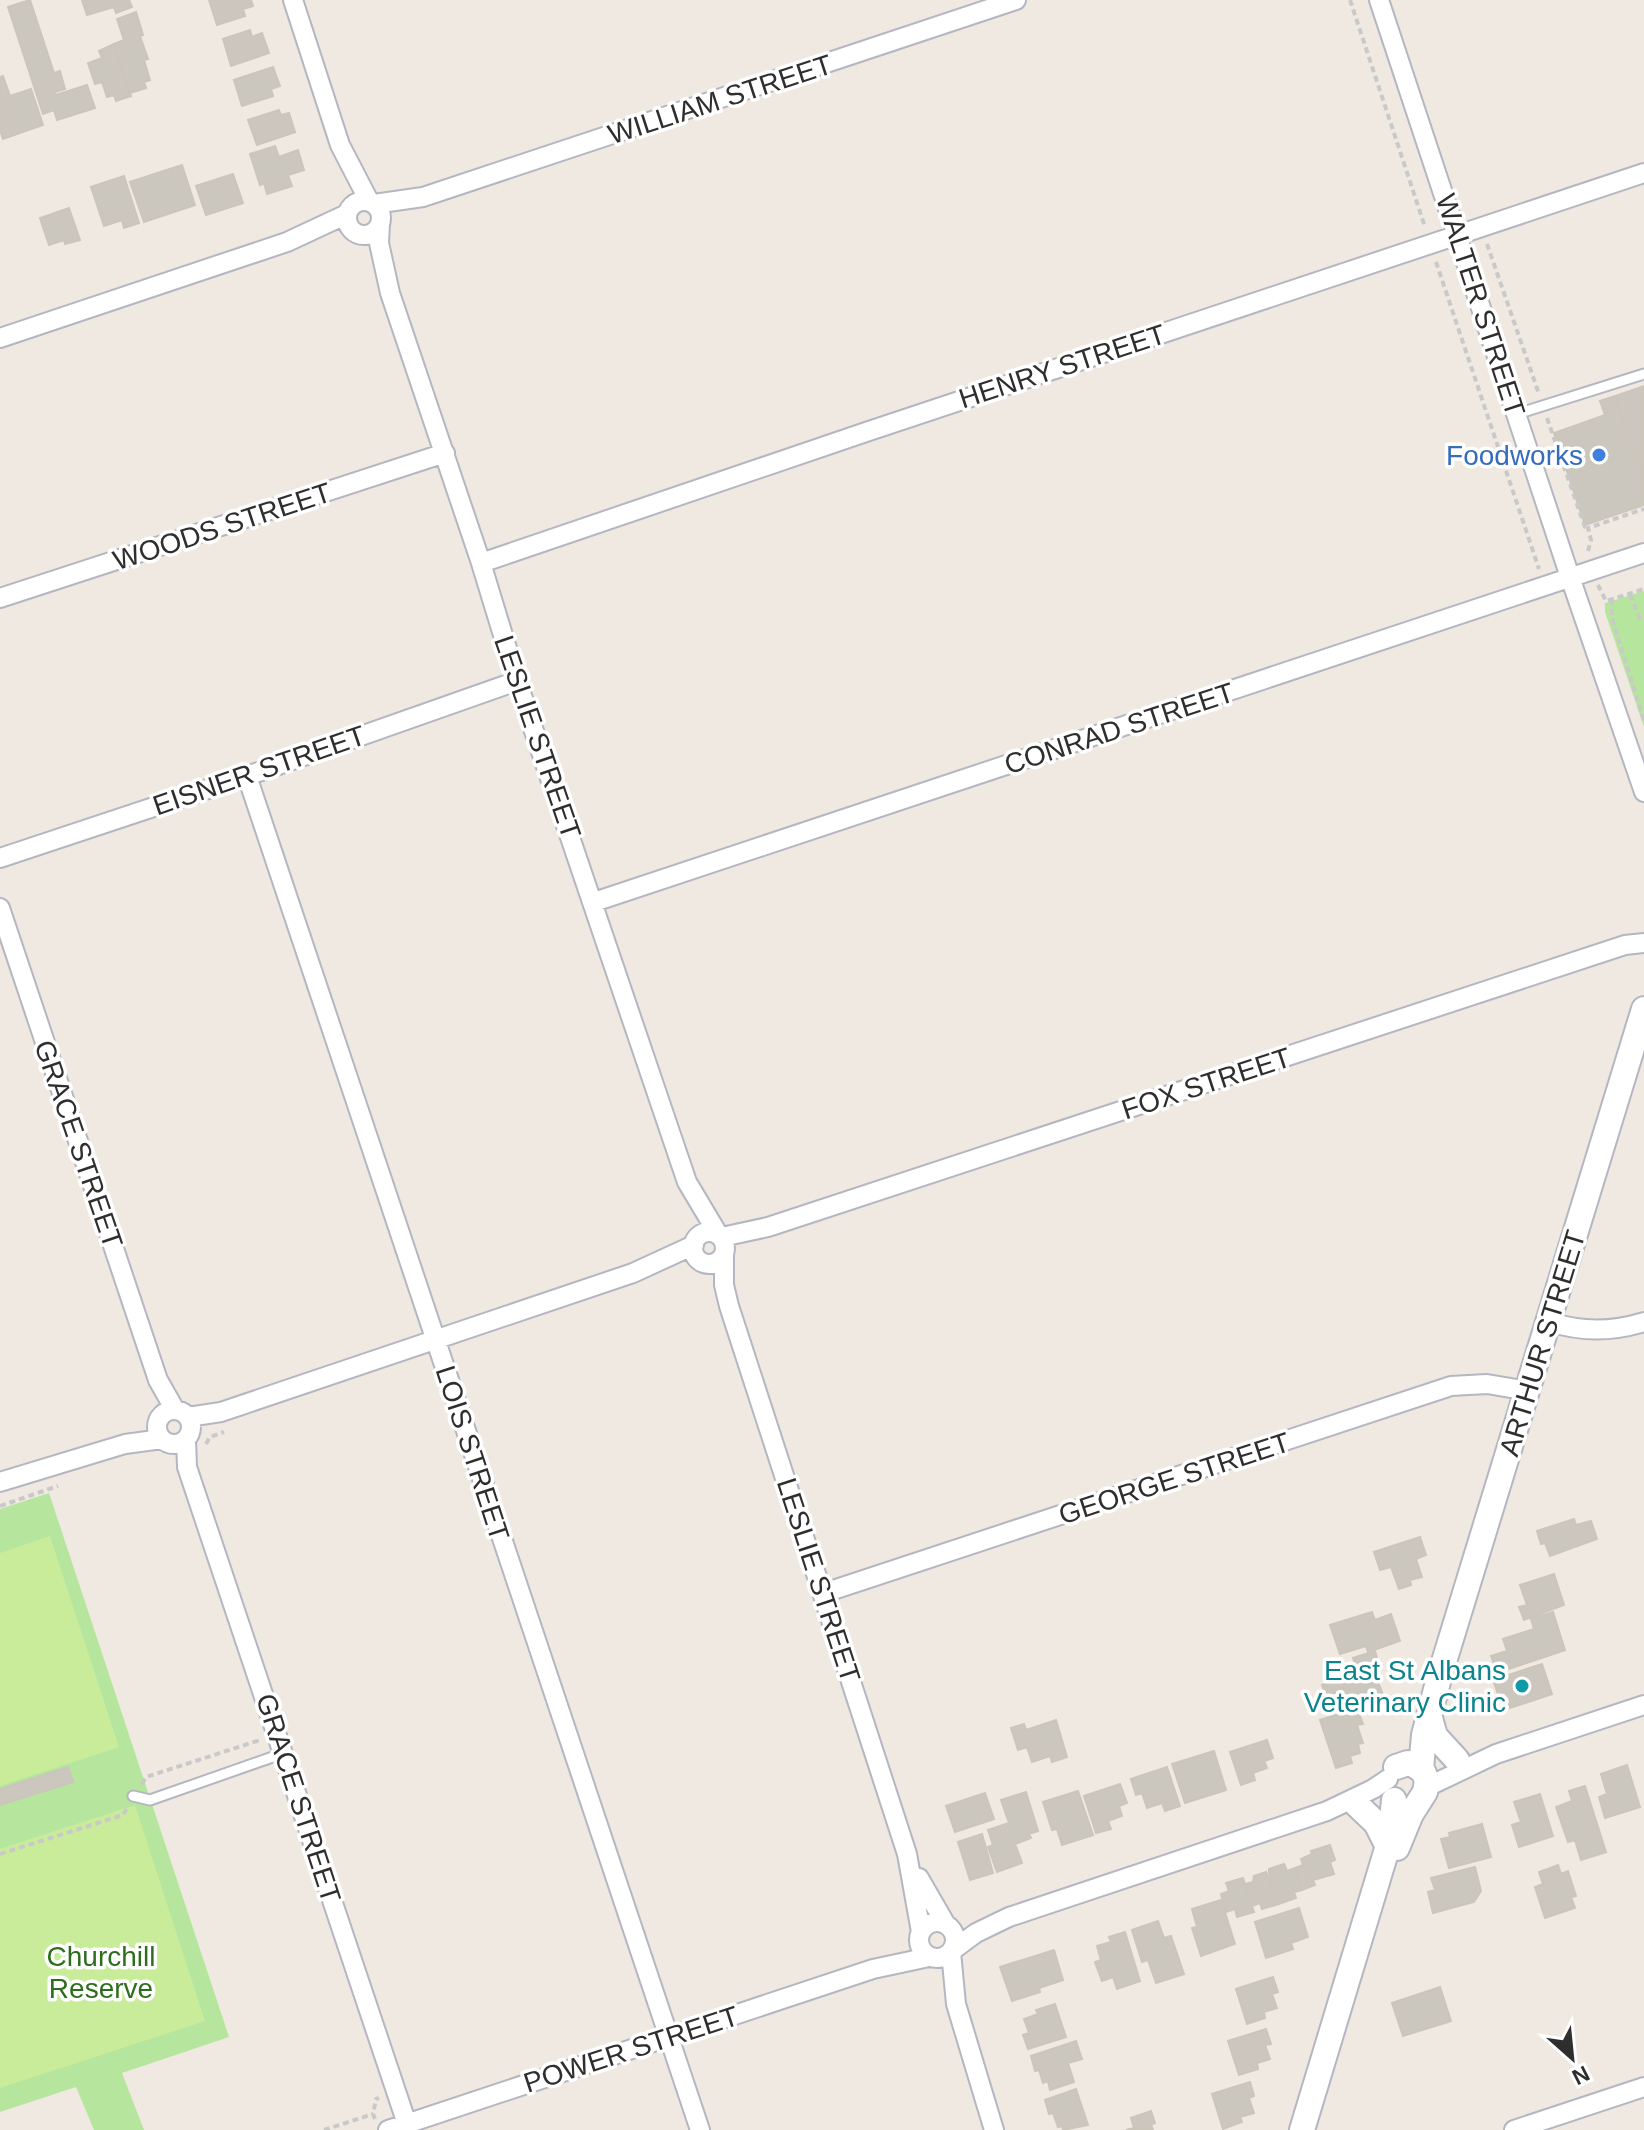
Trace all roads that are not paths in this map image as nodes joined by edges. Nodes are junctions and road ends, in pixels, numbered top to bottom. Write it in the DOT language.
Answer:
graph roads {
  1 [pos="293,0"];
  2 [pos="1016,0"];
  3 [pos="1379,0"];
  4 [pos="340,145"];
  5 [pos="1644,173"];
  6 [pos="376,212"];
  7 [pos="351,222"];
  8 [pos="1458,234"];
  9 [pos="390,293"];
  10 [pos="0,338"];
  11 [pos="1644,374"];
  12 [pos="1517,414"];
  13 [pos="445,453"];
  14 [pos="1644,553"];
  15 [pos="481,563"];
  16 [pos="1570,577"];
  17 [pos="0,598"];
  18 [pos="517,681"];
  19 [pos="247,776"];
  20 [pos="1644,792"];
  21 [pos="0,858"];
  22 [pos="594,902"];
  23 [pos="0,908"];
  24 [pos="1644,943"];
  25 [pos="1644,1009"];
  26 [pos="687,1182"];
  27 [pos="722,1245"];
  28 [pos="697,1251"];
  29 [pos="729,1306"];
  30 [pos="1549,1322"];
  31 [pos="1644,1322"];
  32 [pos="436,1341"];
  33 [pos="1528,1391"];
  34 [pos="176,1434"];
  35 [pos="0,1482"];
  36 [pos="824,1593"];
  37 [pos="1439,1678"];
  38 [pos="1644,1705"];
  39 [pos="1430,1718"];
  40 [pos="284,1753"];
  41 [pos="1496,1754"];
  42 [pos="1457,1760"];
  43 [pos="1422,1782"];
  44 [pos="1392,1786"];
  45 [pos="133,1796"];
  46 [pos="1357,1805"];
  47 [pos="1327,1811"];
  48 [pos="1387,1845"];
  49 [pos="907,1854"];
  50 [pos="1367,1915"];
  51 [pos="1009,1917"];
  52 [pos="946,1924"];
  53 [pos="920,1933"];
  54 [pos="952,1951"];
  55 [pos="931,1957"];
  56 [pos="873,1969"];
  57 [pos="956,2004"];
  58 [pos="668,2037"];
  59 [pos="1644,2087"];
  60 [pos="408,2127"];
  61 [pos="388,2130"];
  62 [pos="700,2130"];
  63 [pos="994,2130"];
  64 [pos="1302,2130"];
  65 [pos="1514,2130"];
  1 -- 4 [label="street, LESLIE STREET"];
  2 -- 6 [label="street, WILLIAM STREET"];
  3 -- 8 [label="street, WALTER STREET"];
  4 -- 6 [label="street, LESLIE STREET"];
  4 -- 7 [label="street, LESLIE STREET"];
  5 -- 8 [label="street, HENRY STREET"];
  6 -- 7 [label="street"];
  6 -- 7 [label="street"];
  6 -- 9 [label="street, LESLIE STREET"];
  7 -- 9 [label="street, LESLIE STREET"];
  7 -- 10 [label="street"];
  8 -- 12 [label="street, WALTER STREET"];
  8 -- 15 [label="street, HENRY STREET"];
  9 -- 13 [label="street, LESLIE STREET"];
  11 -- 12 [label="lane"];
  12 -- 16 [label="street, WALTER STREET"];
  13 -- 15 [label="street, LESLIE STREET"];
  13 -- 17 [label="street, WOODS STREET"];
  14 -- 16 [label="street, CONRAD STREET"];
  15 -- 18 [label="street, LESLIE STREET"];
  16 -- 20 [label="street, WALTER STREET"];
  16 -- 22 [label="street, CONRAD STREET"];
  18 -- 19 [label="street, EISNER STREET"];
  18 -- 22 [label="street, LESLIE STREET"];
  19 -- 21 [label="street, EISNER STREET"];
  19 -- 32 [label="street, LOIS STREET"];
  22 -- 26 [label="street, LESLIE STREET"];
  23 -- 34 [label="street, GRACE STREET"];
  24 -- 27 [label="street, FOX STREET"];
  25 -- 30 [label="street, ARTHUR STREET"];
  26 -- 27 [label="street, LESLIE STREET"];
  26 -- 28 [label="street, LESLIE STREET"];
  27 -- 28 [label="street"];
  27 -- 28 [label="street"];
  27 -- 29 [label="street, LESLIE STREET"];
  28 -- 29 [label="street, LESLIE STREET"];
  28 -- 32 [label="street"];
  29 -- 36 [label="street, LESLIE STREET"];
  30 -- 31 [label="street"];
  30 -- 33 [label="street, ARTHUR STREET"];
  32 -- 34 [label="street"];
  32 -- 58 [label="street, LOIS STREET"];
  33 -- 36 [label="street, GEORGE STREET"];
  33 -- 37 [label="street, ARTHUR STREET"];
  34 -- 35 [label="street"];
  34 -- 40 [label="street, GRACE STREET"];
  36 -- 49 [label="street, LESLIE STREET"];
  37 -- 39 [label="street, ARTHUR STREET"];
  37 -- 44 [label="street, ARTHUR STREET"];
  38 -- 41 [label="street"];
  39 -- 42 [label="street"];
  39 -- 43 [label="street, ARTHUR STREET"];
  40 -- 45 [label="lane"];
  40 -- 60 [label="street, GRACE STREET"];
  41 -- 42 [label="street"];
  41 -- 43 [label="street"];
  42 -- 43 [label="street"];
  43 -- 44 [label="street"];
  43 -- 44 [label="street"];
  43 -- 50 [label="street, ARTHUR STREET"];
  44 -- 46 [label="street"];
  44 -- 47 [label="street"];
  44 -- 48 [label="street, ARTHUR STREET"];
  46 -- 47 [label="street"];
  46 -- 48 [label="street"];
  47 -- 51 [label="street"];
  48 -- 50 [label="street, ARTHUR STREET"];
  49 -- 52 [label="street, LESLIE STREET"];
  49 -- 53 [label="street, LESLIE STREET"];
  50 -- 64 [label="street, ARTHUR STREET"];
  51 -- 52 [label="street"];
  51 -- 54 [label="street"];
  52 -- 53 [label="street"];
  52 -- 54 [label="street"];
  53 -- 55 [label="street"];
  53 -- 56 [label="street, POWER STREET"];
  54 -- 55 [label="street"];
  54 -- 57 [label="street"];
  55 -- 56 [label="street, POWER STREET"];
  55 -- 57 [label="street"];
  56 -- 58 [label="street, POWER STREET"];
  57 -- 63 [label="street"];
  58 -- 60 [label="street, POWER STREET"];
  58 -- 62 [label="street, LOIS STREET"];
  59 -- 65 [label="street"];
  60 -- 61 [label="street, POWER STREET"];
}
